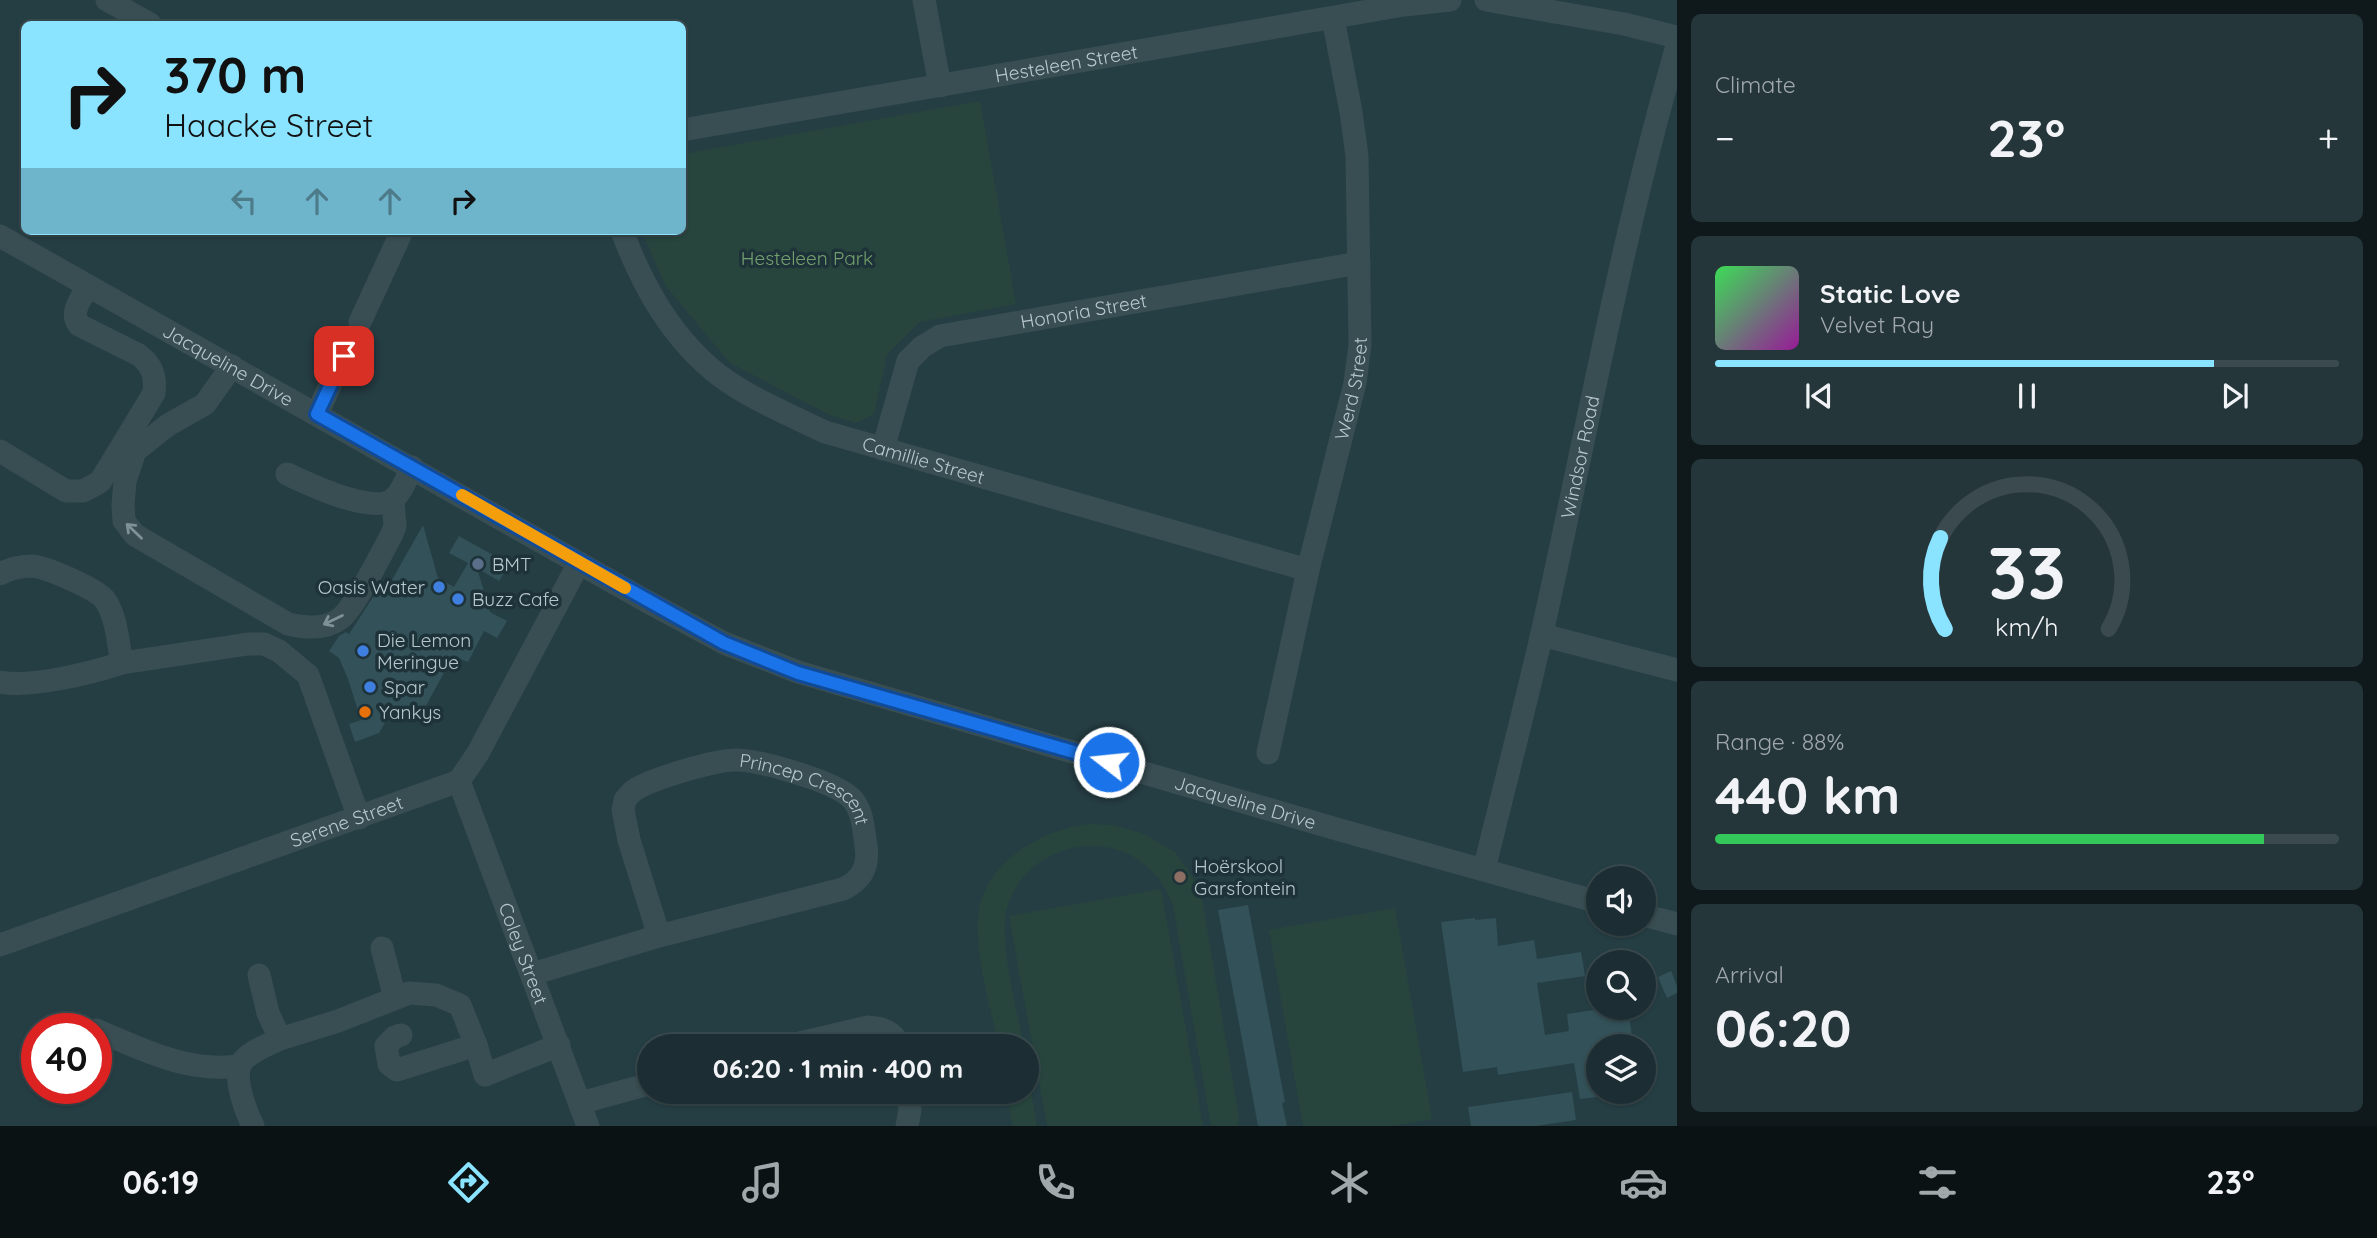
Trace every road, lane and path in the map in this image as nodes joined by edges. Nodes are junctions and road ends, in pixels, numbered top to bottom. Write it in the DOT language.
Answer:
graph roads {
  1 [pos="107,0"];
  2 [pos="923,0"];
  3 [pos="1450,0"];
  4 [pos="1486,0"];
  5 [pos="1333,18"];
  6 [pos="145,21"];
  7 [pos="1677,37"];
  8 [pos="1677,46"];
  9 [pos="940,86"];
  10 [pos="686,129"];
  11 [pos="400,235"];
  12 [pos="624,235"];
  13 [pos="0,236"];
  14 [pos="1359,263"];
  15 [pos="88,286"];
  16 [pos="232,366"];
  17 [pos="317,414"];
  18 [pos="883,449"];
  19 [pos="0,451"];
  20 [pos="412,467"];
  21 [pos="287,474"];
  22 [pos="393,500"];
  23 [pos="579,563"];
  24 [pos="1308,570"];
  25 [pos="0,574"];
  26 [pos="1542,635"];
  27 [pos="122,663"];
  28 [pos="1677,670"];
  29 [pos="0,682"];
  30 [pos="1268,753"];
  31 [pos="459,781"];
  32 [pos="359,818"];
  33 [pos="1484,870"];
  34 [pos="1586,899"];
  35 [pos="1656,918"];
  36 [pos="1677,924"];
  37 [pos="659,936"];
  38 [pos="0,945"];
  39 [pos="382,948"];
  40 [pos="532,974"];
  41 [pos="259,975"];
  42 [pos="395,998"];
  43 [pos="838,1034"];
  44 [pos="893,1034"];
  45 [pos="401,1035"];
  46 [pos="112,1037"];
  47 [pos="280,1039"];
  48 [pos="476,1045"];
  49 [pos="559,1045"];
  50 [pos="240,1066"];
  51 [pos="637,1087"];
  52 [pos="580,1103"];
  53 [pos="909,1104"];
  54 [pos="253,1126"];
  55 [pos="588,1126"];
  56 [pos="907,1126"];
  1 -- 6 [label="street"];
  2 -- 9 [label="street"];
  3 -- 5 [label="street, Hesteleen Street"];
  4 -- 7 [label="street"];
  5 -- 9 [label="street, Hesteleen Street"];
  5 -- 14 [label="street, Werd Street"];
  8 -- 26 [label="street, Windsor Road"];
  9 -- 10 [label="street, Hesteleen Street"];
  11 -- 17 [label="street"];
  12 -- 18 [label="street, Camillie Street"];
  13 -- 15 [label="street, Jacqueline Drive"];
  14 -- 18 [label="street, Honoria Street"];
  14 -- 24 [label="street, Werd Street"];
  15 -- 16 [label="street, Jacqueline Drive"];
  15 -- 19 [label="street"];
  16 -- 17 [label="street, Jacqueline Drive"];
  22 -- 16 [label="street, one-way"];
  17 -- 20 [label="street, Jacqueline Drive"];
  18 -- 24 [label="street, Camillie Street"];
  20 -- 22 [label="street"];
  20 -- 23 [label="street, Jacqueline Drive"];
  21 -- 22 [label="street"];
  23 -- 31 [label="street"];
  23 -- 33 [label="street, Jacqueline Drive"];
  24 -- 30 [label="street, Werd Street"];
  25 -- 27 [label="street"];
  26 -- 28 [label="street"];
  26 -- 33 [label="street, Windsor Road"];
  27 -- 29 [label="street"];
  27 -- 32 [label="street"];
  31 -- 32 [label="street, Serene Street"];
  31 -- 40 [label="street, Coley Street"];
  32 -- 38 [label="street, Serene Street"];
  33 -- 34 [label="street, Jacqueline Drive"];
  35 -- 36 [label="street"];
  37 -- 37 [label="street, Princep Crescent"];
  37 -- 40 [label="street, Princep Crescent"];
  39 -- 42 [label="street"];
  40 -- 49 [label="street, Coley Street"];
  41 -- 47 [label="street"];
  42 -- 47 [label="street"];
  42 -- 48 [label="street"];
  43 -- 44 [label="street"];
  45 -- 48 [label="street"];
  46 -- 50 [label="street"];
  47 -- 50 [label="street"];
  48 -- 49 [label="street"];
  49 -- 52 [label="street, Coley Street"];
  50 -- 54 [label="street"];
  51 -- 52 [label="street"];
  52 -- 55 [label="street, Coley Street"];
  53 -- 56 [label="street"];
}
